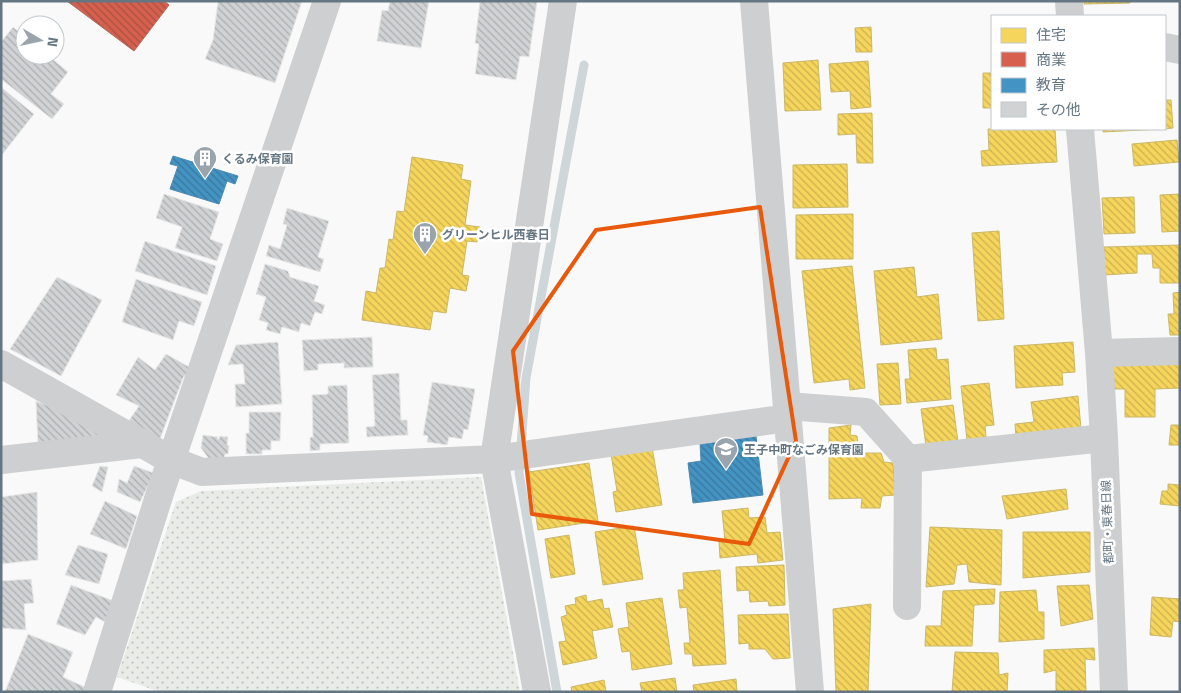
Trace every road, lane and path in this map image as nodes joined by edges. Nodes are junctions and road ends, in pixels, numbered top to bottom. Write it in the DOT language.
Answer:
graph roads {
  1 [pos="327,1"];
  2 [pos="563,1"];
  3 [pos="754,1"];
  4 [pos="1069,1"];
  5 [pos="1070,15"];
  6 [pos="1166,47"];
  7 [pos="1180,50"];
  8 [pos="1080,130"];
  9 [pos="1180,351"];
  10 [pos="1099,353"];
  11 [pos="1,364"];
  12 [pos="788,412"];
  13 [pos="1104,438"];
  14 [pos="142,444"];
  15 [pos="494,459"];
  16 [pos="908,459"];
  17 [pos="1,460"];
  18 [pos="171,460"];
  19 [pos="907,606"];
  20 [pos="97,692"];
  21 [pos="537,692"];
  22 [pos="810,692"];
  23 [pos="1114,692"];
  1 -- 18 [label="street"];
  2 -- 15 [label="street"];
  3 -- 12 [label="street"];
  4 -- 5 [label="street"];
  6 -- 7 [label="street"];
  8 -- 10 [label="street, 都町・東春日線"];
  9 -- 10 [label="street"];
  10 -- 13 [label="street, 都町・東春日線"];
  11 -- 14 [label="street"];
  12 -- 15 [label="street"];
  12 -- 16 [label="street"];
  12 -- 22 [label="street"];
  13 -- 16 [label="street"];
  13 -- 23 [label="street, 都町・東春日線"];
  14 -- 17 [label="street"];
  14 -- 18 [label="street"];
  15 -- 18 [label="street"];
  15 -- 21 [label="street"];
  16 -- 19 [label="street"];
  18 -- 20 [label="street"];
}
